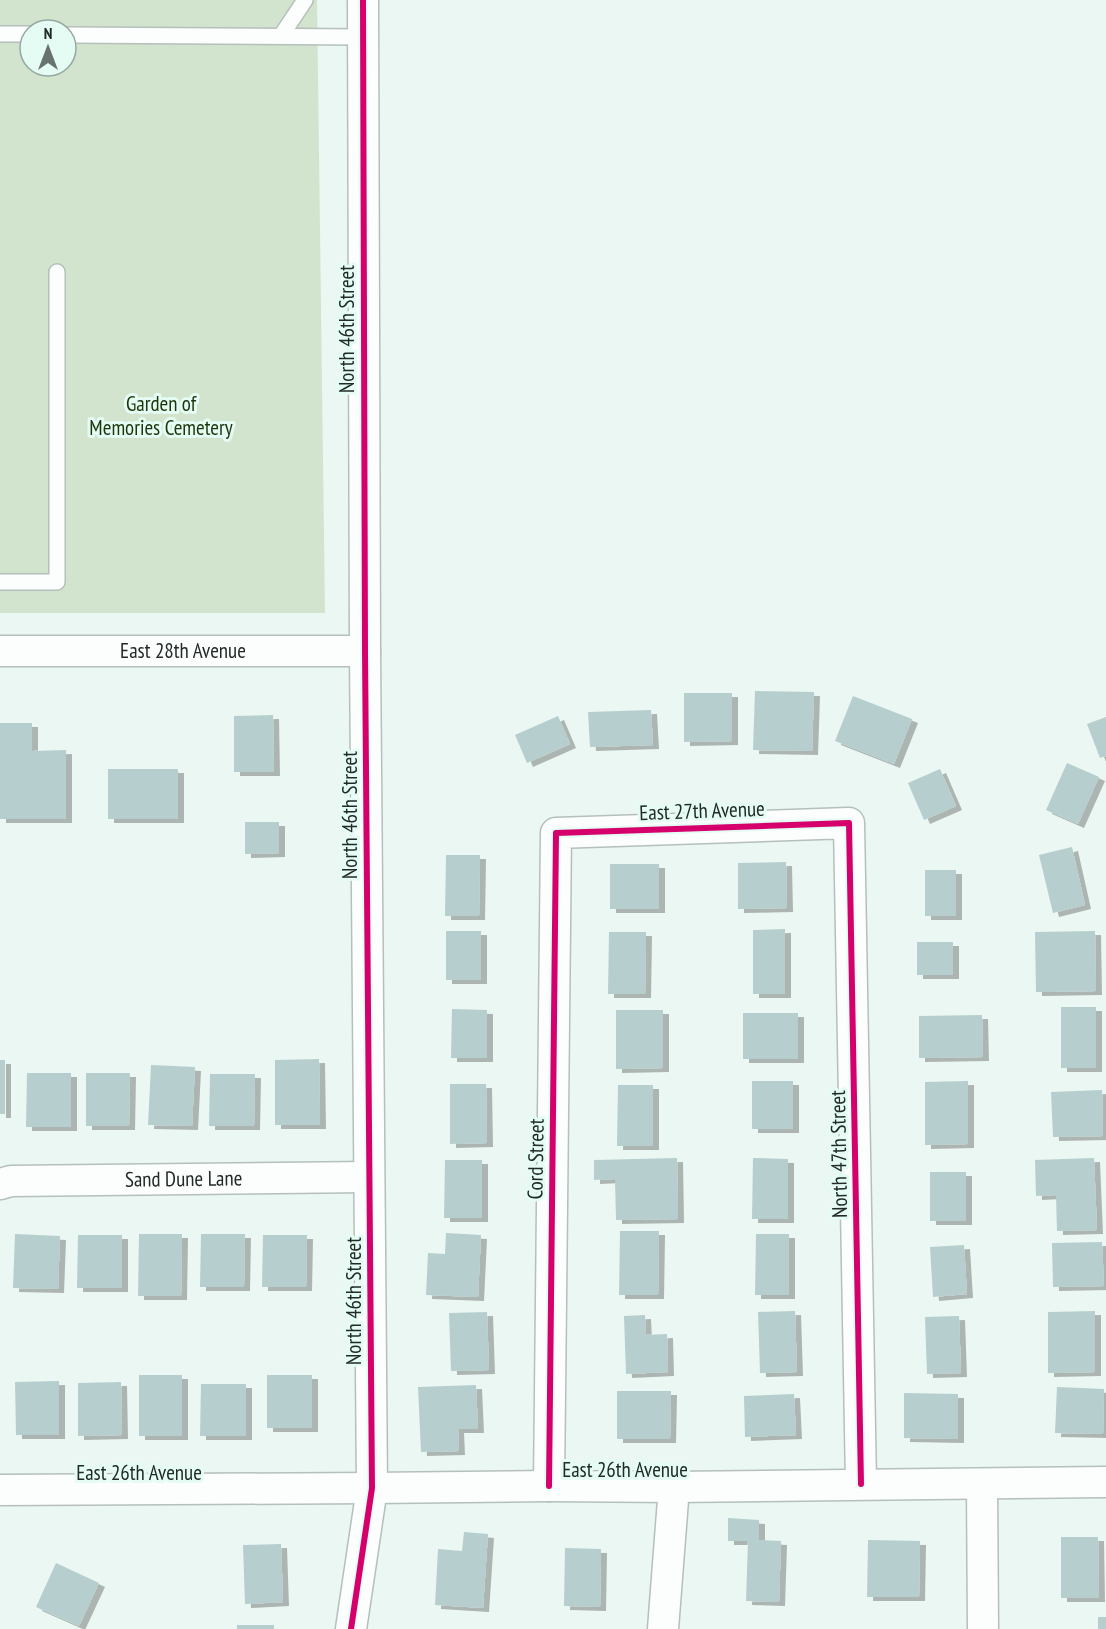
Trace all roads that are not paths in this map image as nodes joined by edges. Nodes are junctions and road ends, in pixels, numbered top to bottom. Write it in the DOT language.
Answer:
graph roads {
  1 [pos="305,0"];
  2 [pos="363,0"];
  3 [pos="0,34"];
  4 [pos="18,34"];
  5 [pos="78,35"];
  6 [pos="281,36"];
  7 [pos="363,37"];
  8 [pos="57,272"];
  9 [pos="0,582"];
  10 [pos="0,651"];
  11 [pos="365,651"];
  12 [pos="849,823"];
  13 [pos="556,833"];
  14 [pos="369,1177"];
  15 [pos="0,1184"];
  16 [pos="1106,1482"];
  17 [pos="861,1484"];
  18 [pos="982,1484"];
  19 [pos="549,1486"];
  20 [pos="674,1487"];
  21 [pos="372,1488"];
  22 [pos="0,1490"];
  23 [pos="351,1629"];
  24 [pos="663,1629"];
  25 [pos="983,1629"];
  1 -- 6 [label="lane"];
  2 -- 7 [label="street, North 46th Street"];
  3 -- 4 [label="lane"];
  5 -- 6 [label="lane"];
  6 -- 7 [label="lane"];
  7 -- 11 [label="street, North 46th Street"];
  8 -- 9 [label="lane"];
  10 -- 11 [label="street, East 28th Avenue"];
  11 -- 14 [label="street, North 46th Street"];
  12 -- 13 [label="street, East 27th Avenue"];
  12 -- 17 [label="street, North 47th Street"];
  13 -- 19 [label="street, Cord Street"];
  14 -- 15 [label="street, Sand Dune Lane"];
  14 -- 21 [label="street, North 46th Street"];
  16 -- 18 [label="street, East 26th Avenue"];
  17 -- 18 [label="street, East 26th Avenue"];
  17 -- 20 [label="street, East 26th Avenue"];
  18 -- 25 [label="street"];
  19 -- 20 [label="street, East 26th Avenue"];
  19 -- 21 [label="street, East 26th Avenue"];
  20 -- 24 [label="street"];
  21 -- 22 [label="street, East 26th Avenue"];
  21 -- 23 [label="street, North 46th Street"];
}
